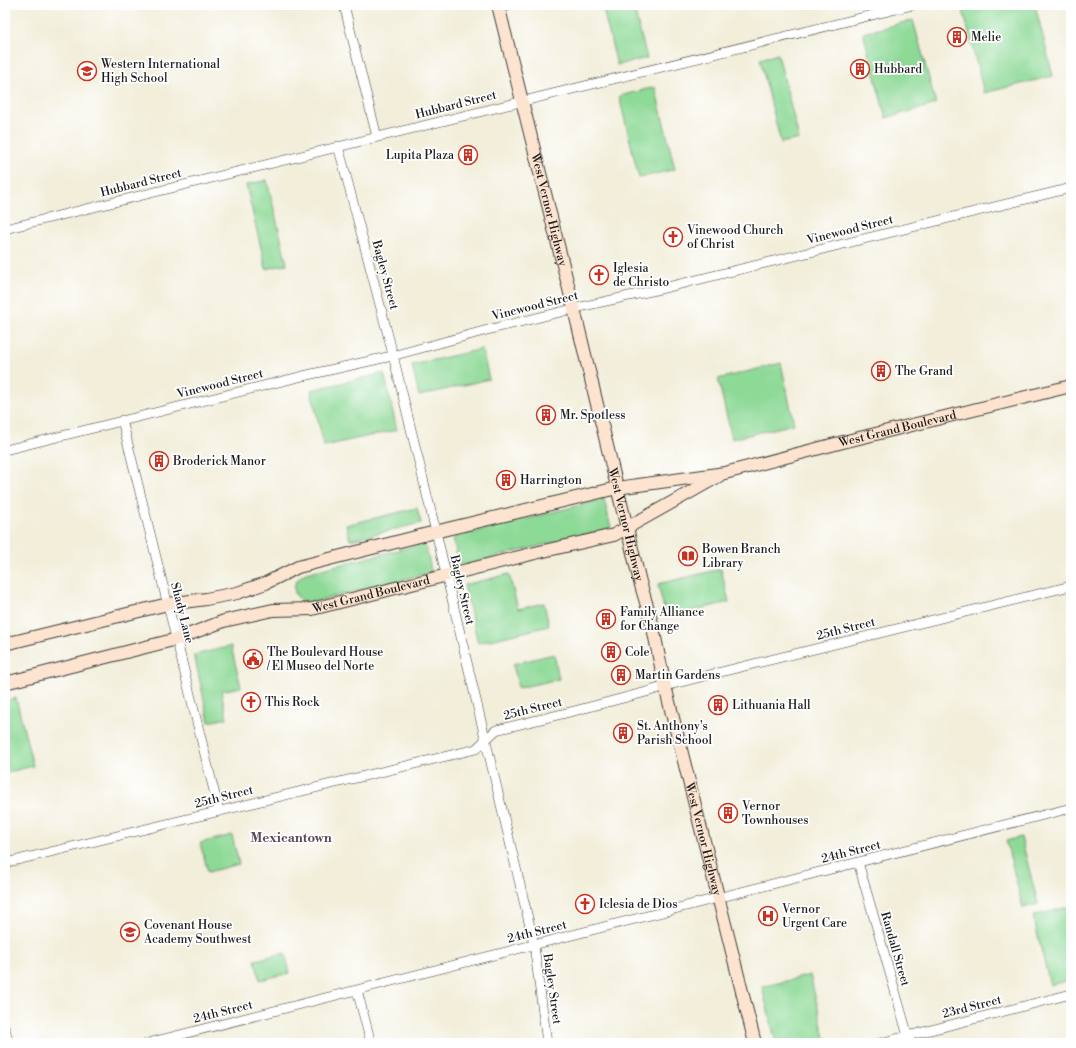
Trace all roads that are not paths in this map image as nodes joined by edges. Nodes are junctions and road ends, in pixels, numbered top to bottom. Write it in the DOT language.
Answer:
graph roads {
  1 [pos="344,5"];
  2 [pos="498,5"];
  3 [pos="913,5"];
  4 [pos="522,101"];
  5 [pos="377,137"];
  6 [pos="338,146"];
  7 [pos="1071,188"];
  8 [pos="5,229"];
  9 [pos="574,309"];
  10 [pos="392,356"];
  11 [pos="1071,386"];
  12 [pos="122,420"];
  13 [pos="5,450"];
  14 [pos="725,472"];
  15 [pos="617,488"];
  16 [pos="626,529"];
  17 [pos="436,532"];
  18 [pos="446,576"];
  19 [pos="1071,586"];
  20 [pos="168,604"];
  21 [pos="177,639"];
  22 [pos="5,644"];
  23 [pos="5,683"];
  24 [pos="665,686"];
  25 [pos="486,740"];
  26 [pos="1071,808"];
  27 [pos="219,811"];
  28 [pos="858,862"];
  29 [pos="5,863"];
  30 [pos="719,898"];
  31 [pos="534,945"];
  32 [pos="356,990"];
  33 [pos="1071,994"];
  34 [pos="5,1029"];
  35 [pos="909,1039"];
  36 [pos="9,1043"];
  37 [pos="148,1043"];
  38 [pos="371,1043"];
  39 [pos="547,1043"];
  40 [pos="755,1043"];
  41 [pos="880,1043"];
  1 -- 5 [label="street"];
  2 -- 4 [label="street, West Vernor Highway"];
  3 -- 4 [label="street, Hubbard Street"];
  4 -- 5 [label="street, Hubbard Street"];
  4 -- 9 [label="street, West Vernor Highway"];
  5 -- 6 [label="street, Hubbard Street"];
  6 -- 8 [label="street, Hubbard Street"];
  6 -- 10 [label="street, Bagley Street"];
  7 -- 9 [label="street, Vinewood Street"];
  9 -- 10 [label="street, Vinewood Street"];
  9 -- 15 [label="street, West Vernor Highway"];
  10 -- 12 [label="street, Vinewood Street"];
  10 -- 17 [label="street, Bagley Street"];
  11 -- 14 [label="street, West Grand Boulevard"];
  12 -- 13 [label="street, Vinewood Street"];
  12 -- 20 [label="street, Shady Lane"];
  14 -- 15 [label="street, West Grand Boulevard"];
  14 -- 16 [label="street, West Grand Boulevard"];
  15 -- 16 [label="street, West Vernor Highway"];
  15 -- 17 [label="street, West Grand Boulevard"];
  16 -- 18 [label="street, West Grand Boulevard"];
  16 -- 24 [label="street, West Vernor Highway"];
  17 -- 18 [label="street, Bagley Street"];
  17 -- 20 [label="street, West Grand Boulevard"];
  18 -- 21 [label="street, West Grand Boulevard"];
  18 -- 25 [label="street, Bagley Street"];
  19 -- 24 [label="street, 25th Street"];
  20 -- 21 [label="street, Shady Lane"];
  20 -- 22 [label="street, West Grand Boulevard"];
  21 -- 23 [label="street, West Grand Boulevard"];
  21 -- 27 [label="street, Shady Lane"];
  24 -- 25 [label="street, 25th Street"];
  24 -- 30 [label="street, West Vernor Highway"];
  25 -- 27 [label="street, 25th Street"];
  25 -- 31 [label="street, Bagley Street"];
  26 -- 28 [label="street, 24th Street"];
  27 -- 29 [label="street, 25th Street"];
  28 -- 30 [label="street, 24th Street"];
  28 -- 35 [label="street, Randall Street"];
  30 -- 31 [label="street, 24th Street"];
  30 -- 40 [label="street, West Vernor Highway"];
  31 -- 32 [label="street, 24th Street"];
  31 -- 39 [label="street, Bagley Street"];
  32 -- 37 [label="street, 24th Street"];
  32 -- 38 [label="street"];
  33 -- 35 [label="street, 23rd Street"];
  34 -- 36 [label="street"];
  35 -- 41 [label="street, 23rd Street"];
}
